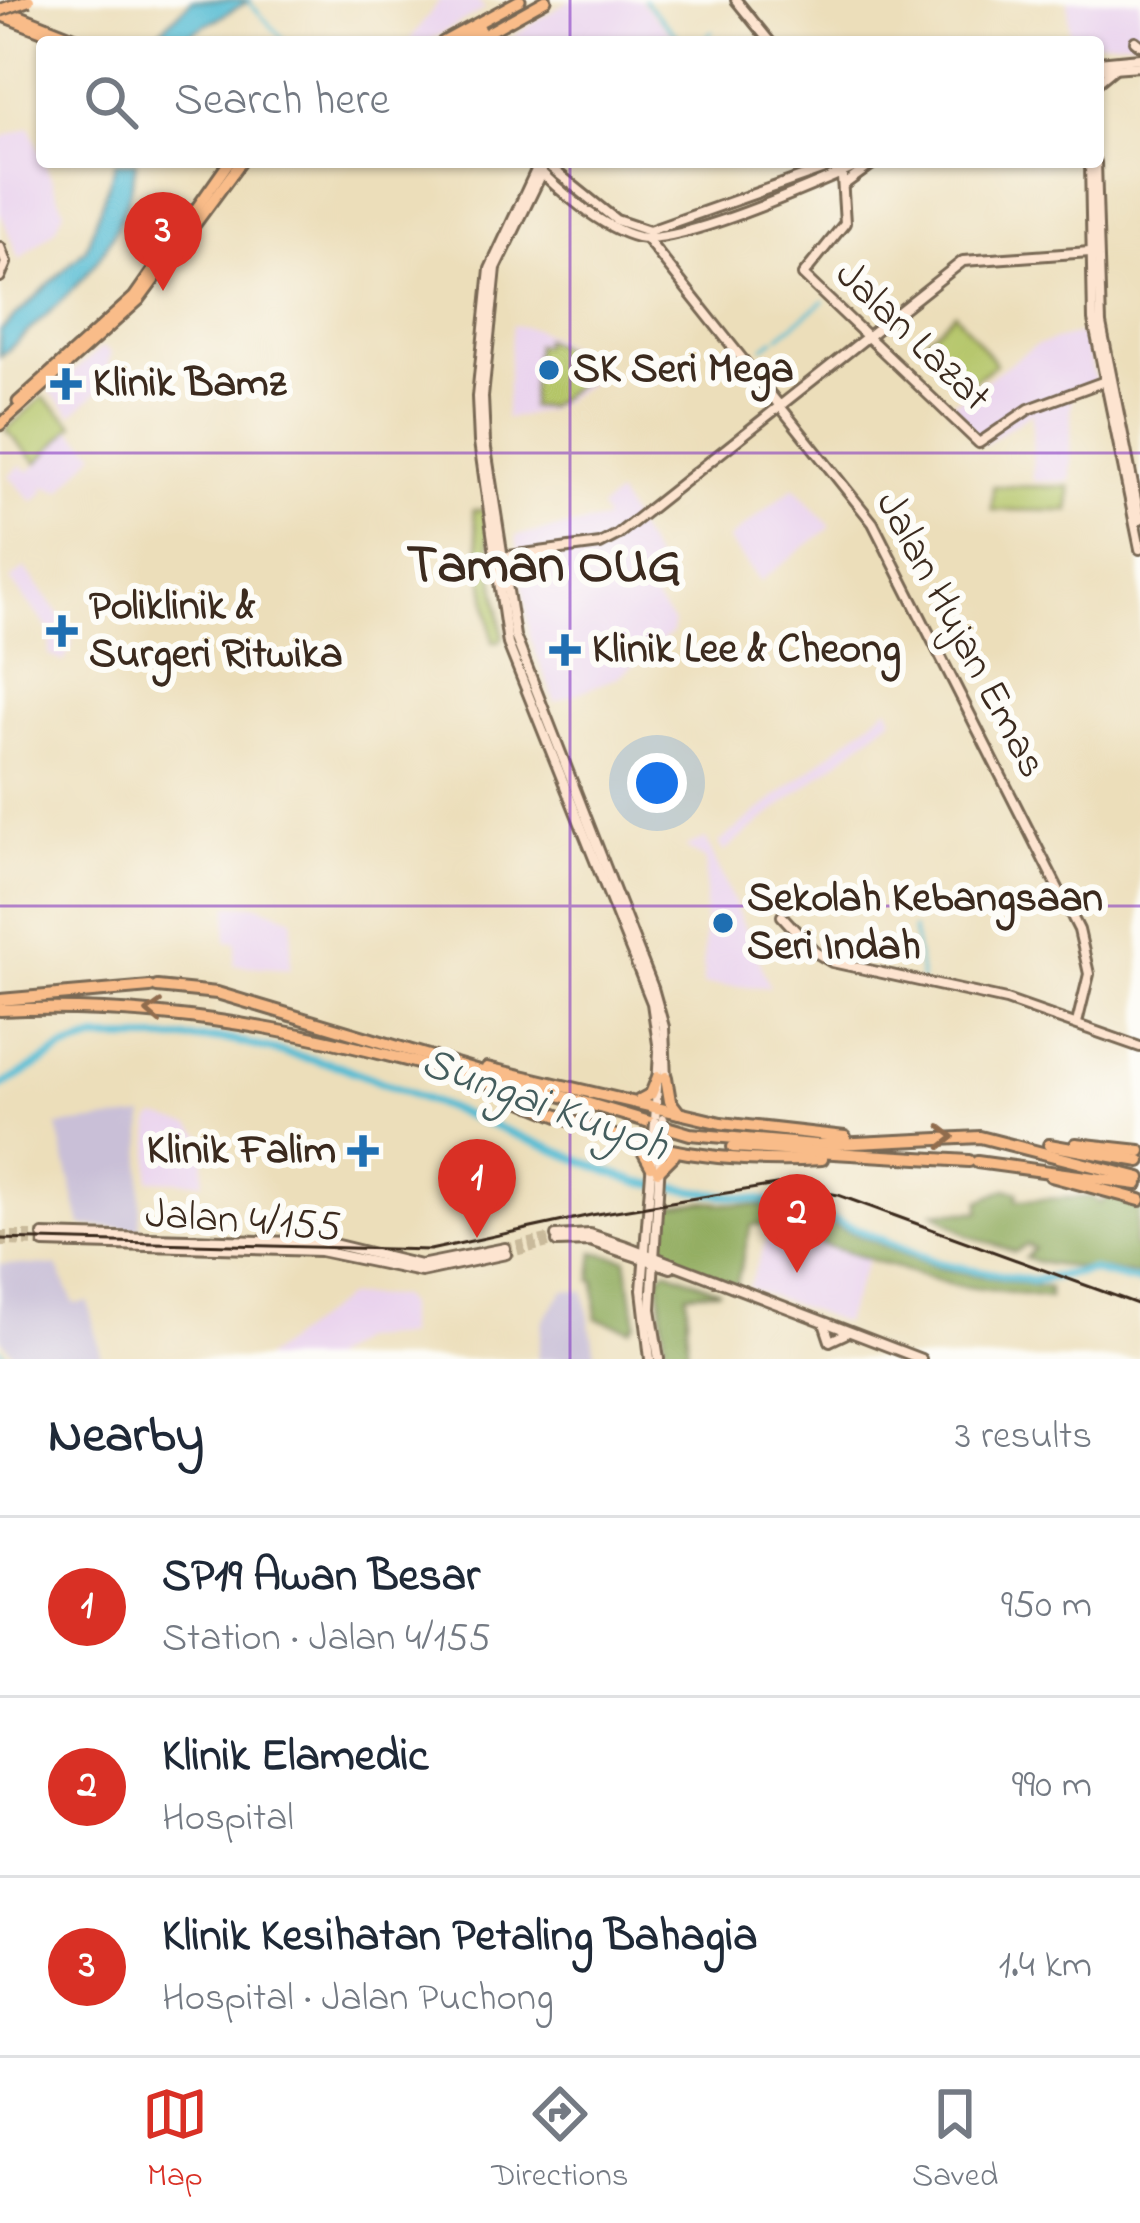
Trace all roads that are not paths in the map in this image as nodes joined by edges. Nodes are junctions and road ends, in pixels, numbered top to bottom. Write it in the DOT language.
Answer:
graph roads {
  1 [pos="13,0"];
  2 [pos="33,0"];
  3 [pos="523,0"];
  4 [pos="546,0"];
  5 [pos="736,0"];
  6 [pos="1,6"];
  7 [pos="35,22"];
  8 [pos="493,30"];
  9 [pos="56,36"];
  10 [pos="71,36"];
  11 [pos="454,36"];
  12 [pos="468,36"];
  13 [pos="482,36"];
  14 [pos="488,36"];
  15 [pos="765,36"];
  16 [pos="1139,53"];
  17 [pos="1104,64"];
  18 [pos="1104,66"];
  19 [pos="1116,68"];
  20 [pos="1104,77"];
  21 [pos="224,168"];
  22 [pos="240,168"];
  23 [pos="539,168"];
  24 [pos="539,168"];
  25 [pos="542,168"];
  26 [pos="543,168"];
  27 [pos="836,168"];
  28 [pos="842,168"];
  29 [pos="864,168"];
  30 [pos="1093,168"];
  31 [pos="1093,168"];
  32 [pos="820,176"];
  33 [pos="558,186"];
  34 [pos="844,186"];
  35 [pos="530,188"];
  36 [pos="707,223"];
  37 [pos="724,228"];
  38 [pos="663,237"];
  39 [pos="646,238"];
  40 [pos="0,247"];
  41 [pos="661,250"];
  42 [pos="1090,252"];
  43 [pos="0,277"];
  44 [pos="1097,324"];
  45 [pos="868,337"];
  46 [pos="1109,383"];
  47 [pos="781,405"];
  48 [pos="0,421"];
  49 [pos="1140,520"];
  50 [pos="1140,549"];
  51 [pos="504,557"];
  52 [pos="517,667"];
  53 [pos="511,681"];
  54 [pos="617,907"];
  55 [pos="782,916"];
  56 [pos="0,1000"];
  57 [pos="0,1010"];
  58 [pos="1076,1023"];
  59 [pos="1140,1047"];
  60 [pos="453,1068"];
  61 [pos="662,1077"];
  62 [pos="613,1097"];
  63 [pos="660,1109"];
  64 [pos="680,1114"];
  65 [pos="891,1139"];
  66 [pos="1001,1140"];
  67 [pos="1043,1143"];
  68 [pos="653,1148"];
  69 [pos="1140,1151"];
  70 [pos="839,1154"];
  71 [pos="678,1155"];
  72 [pos="1140,1161"];
  73 [pos="1026,1167"];
  74 [pos="655,1171"];
  75 [pos="1140,1181"];
  76 [pos="1140,1200"];
  77 [pos="651,1237"];
  78 [pos="43,1239"];
  79 [pos="626,1246"];
  80 [pos="506,1251"];
  81 [pos="633,1256"];
  82 [pos="650,1258"];
  83 [pos="668,1264"];
  84 [pos="648,1275"];
  85 [pos="831,1321"];
  86 [pos="846,1332"];
  87 [pos="650,1359"];
  88 [pos="659,1359"];
  89 [pos="908,1359"];
  90 [pos="921,1359"];
  1 -- 6 [label="highway, bridge"];
  2 -- 6 [label="highway, bridge"];
  2 -- 7 [label="main road"];
  3 -- 11 [label="main road"];
  3 -- 12 [label="main road"];
  4 -- 8 [label="main road"];
  5 -- 15 [label="street"];
  6 -- 7 [label="main road"];
  6 -- 9 [label="main road"];
  7 -- 9 [label="main road"];
  7 -- 10 [label="main road"];
  8 -- 13 [label="main road"];
  8 -- 14 [label="main road"];
  16 -- 17 [label="street"];
  16 -- 19 [label="street"];
  18 -- 19 [label="street"];
  19 -- 20 [label="street"];
  21 -- 48 [label="main road"];
  22 -- 48 [label="main road"];
  23 -- 35 [label="street"];
  24 -- 35 [label="street"];
  25 -- 33 [label="street, Jalan Hujan Emas"];
  26 -- 32 [label="street"];
  27 -- 32 [label="street"];
  28 -- 34 [label="street"];
  29 -- 34 [label="street"];
  30 -- 42 [label="street"];
  31 -- 44 [label="street"];
  32 -- 34 [label="street"];
  32 -- 36 [label="street"];
  33 -- 35 [label="street"];
  33 -- 39 [label="street, Jalan Hujan Emas"];
  34 -- 45 [label="street, Jalan Lazat"];
  35 -- 51 [label="street"];
  36 -- 37 [label="street"];
  36 -- 38 [label="street"];
  38 -- 39 [label="street"];
  38 -- 41 [label="street"];
  39 -- 41 [label="street, Jalan Hujan Emas"];
  40 -- 43 [label="street"];
  41 -- 47 [label="street, Jalan Hujan Emas"];
  42 -- 44 [label="street"];
  42 -- 45 [label="street"];
  44 -- 46 [label="street"];
  44 -- 46 [label="street"];
  45 -- 46 [label="street, Jalan Lazat"];
  45 -- 47 [label="street"];
  46 -- 49 [label="street"];
  46 -- 50 [label="street"];
  47 -- 51 [label="street"];
  47 -- 58 [label="street, Jalan Hujan Emas"];
  51 -- 52 [label="street"];
  51 -- 54 [label="street"];
  52 -- 53 [label="street"];
  52 -- 54 [label="street"];
  54 -- 61 [label="street"];
  55 -- 58 [label="street"];
  56 -- 60 [label="highway"];
  60 -- 57 [label="highway, one-way"];
  58 -- 59 [label="street"];
  60 -- 62 [label="highway"];
  60 -- 65 [label="highway"];
  60 -- 68 [label="highway"];
  60 -- 70 [label="highway"];
  61 -- 62 [label="highway"];
  61 -- 63 [label="street"];
  61 -- 64 [label="highway"];
  62 -- 63 [label="highway"];
  63 -- 64 [label="highway"];
  63 -- 68 [label="street, bridge"];
  64 -- 65 [label="highway"];
  65 -- 66 [label="highway, one-way"];
  66 -- 67 [label="highway"];
  66 -- 75 [label="highway"];
  67 -- 69 [label="highway"];
  67 -- 72 [label="highway"];
  68 -- 71 [label="highway"];
  68 -- 74 [label="highway"];
  68 -- 74 [label="street"];
  70 -- 71 [label="highway"];
  70 -- 73 [label="highway"];
  71 -- 74 [label="highway"];
  73 -- 75 [label="highway"];
  73 -- 76 [label="highway"];
  74 -- 77 [label="street"];
  77 -- 79 [label="street"];
  77 -- 82 [label="street"];
  77 -- 83 [label="street"];
  78 -- 80 [label="street, Jalan 4/155"];
  79 -- 81 [label="street"];
  79 -- 82 [label="street"];
  81 -- 82 [label="street"];
  81 -- 84 [label="street"];
  82 -- 83 [label="street"];
  82 -- 84 [label="street"];
  83 -- 84 [label="street"];
  83 -- 85 [label="street"];
  84 -- 87 [label="street"];
  84 -- 88 [label="street"];
  85 -- 86 [label="street"];
  85 -- 86 [label="street"];
  86 -- 89 [label="street"];
  86 -- 90 [label="street"];
}
